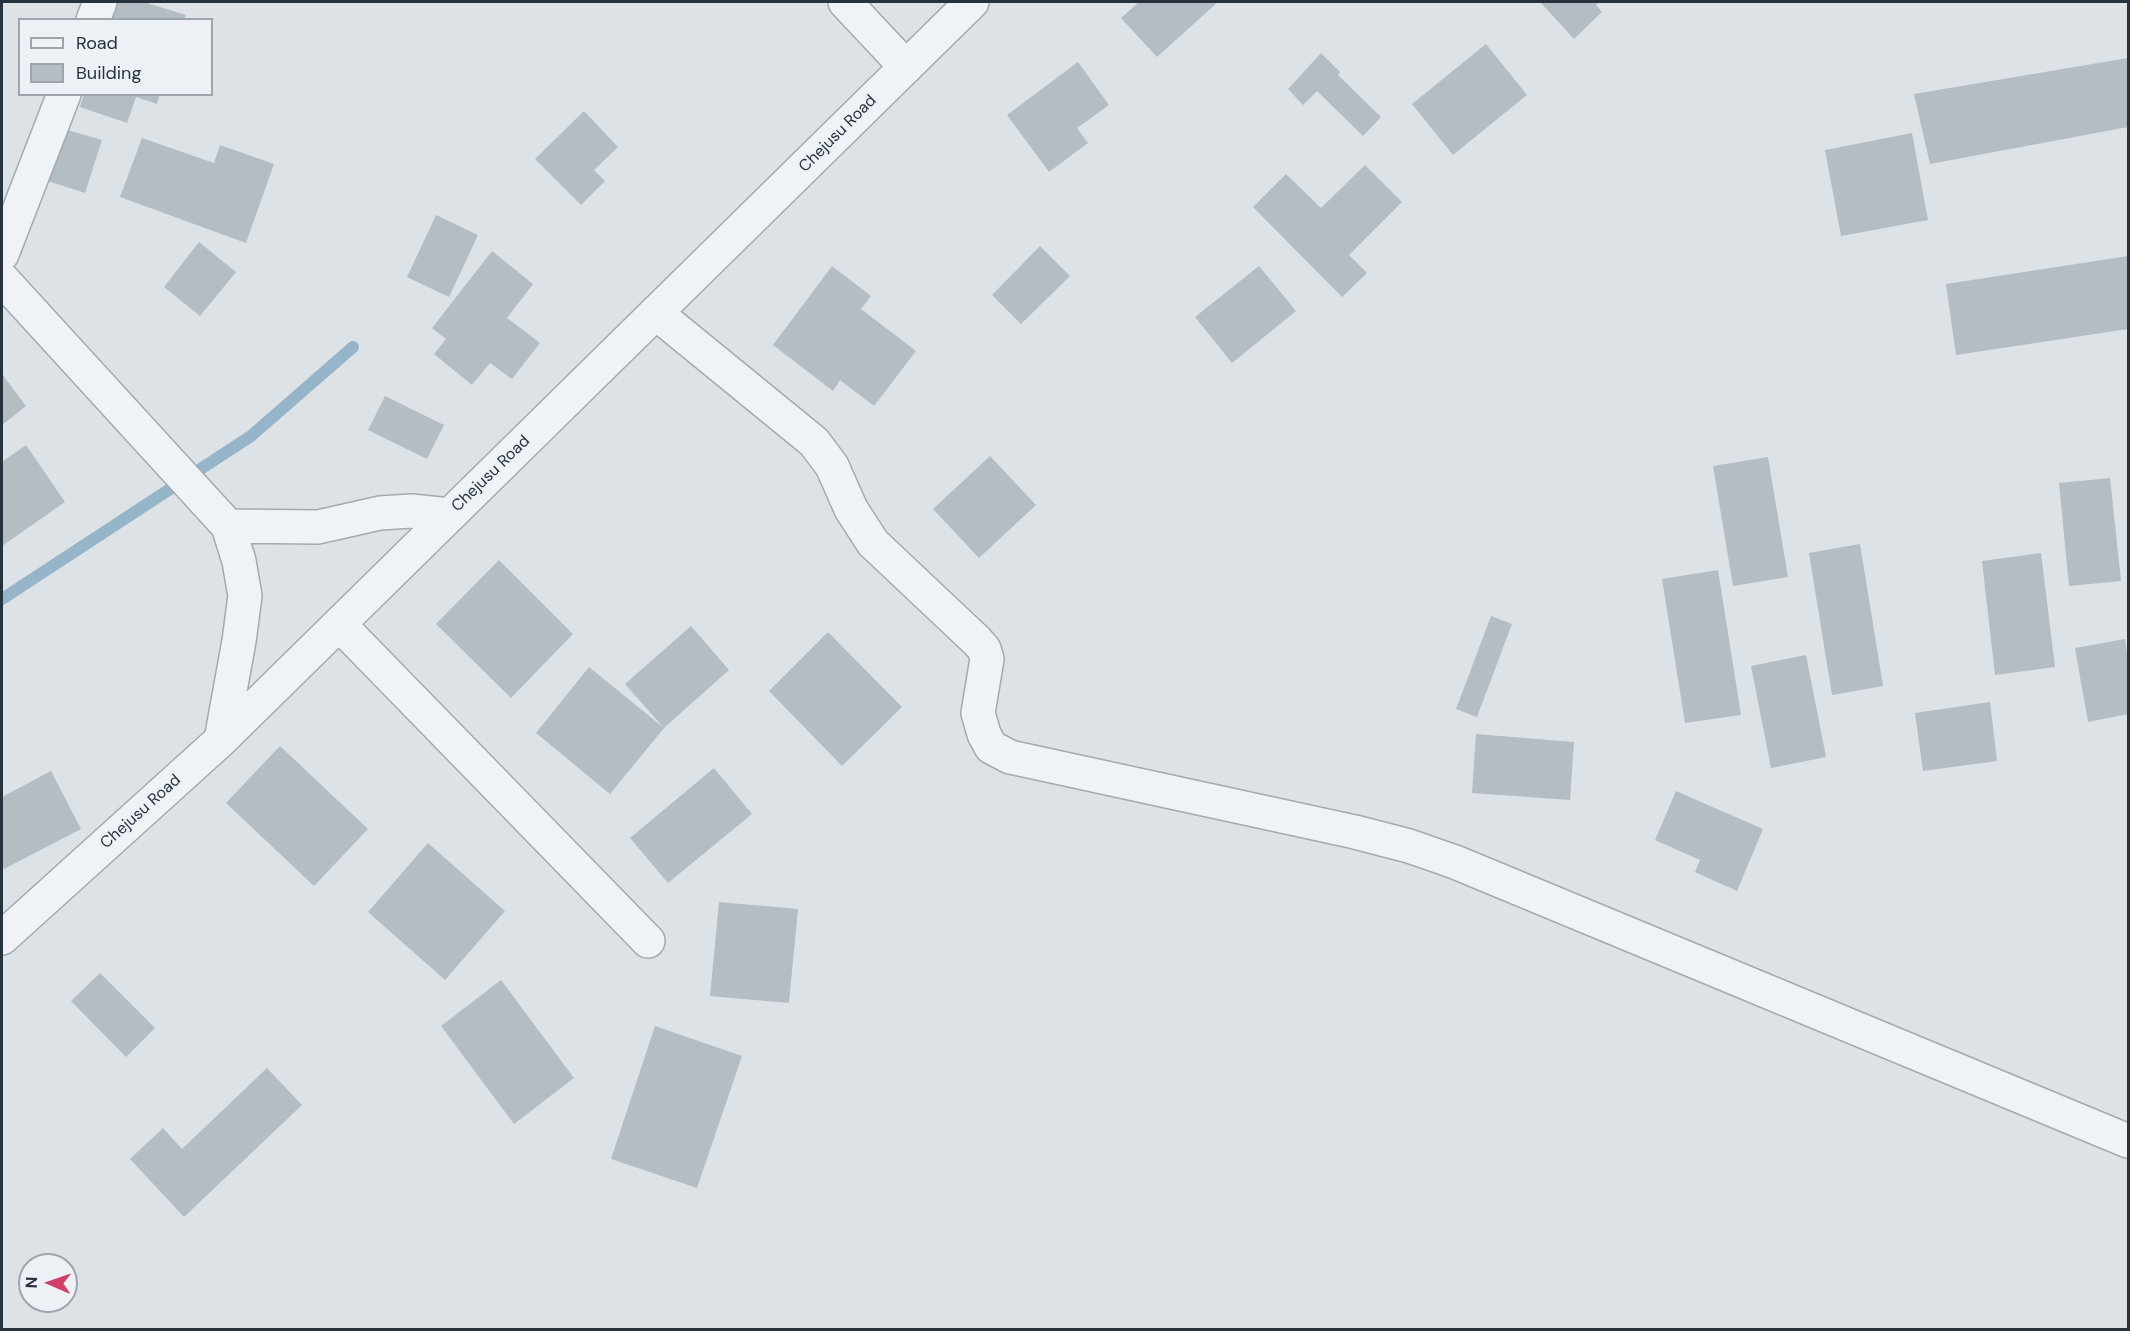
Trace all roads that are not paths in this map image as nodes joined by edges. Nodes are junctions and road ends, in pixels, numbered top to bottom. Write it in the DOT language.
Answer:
graph roads {
  1 [pos="100,2"];
  2 [pos="845,2"];
  3 [pos="972,2"];
  4 [pos="94,18"];
  5 [pos="906,67"];
  6 [pos="62,96"];
  7 [pos="2,254"];
  8 [pos="2,279"];
  9 [pos="656,313"];
  10 [pos="450,515"];
  11 [pos="228,526"];
  12 [pos="339,624"];
  13 [pos="221,740"];
  14 [pos="2,938"];
  15 [pos="648,941"];
  16 [pos="2128,1141"];
  1 -- 4 [label="street"];
  2 -- 5 [label="street"];
  3 -- 5 [label="street, Chejusu Road"];
  5 -- 9 [label="street, Chejusu Road"];
  6 -- 7 [label="street"];
  8 -- 11 [label="street"];
  9 -- 10 [label="street, Chejusu Road"];
  9 -- 16 [label="street"];
  10 -- 11 [label="street"];
  10 -- 12 [label="street, Chejusu Road"];
  11 -- 13 [label="street"];
  12 -- 13 [label="street, Chejusu Road"];
  12 -- 15 [label="street"];
  13 -- 14 [label="street, Chejusu Road"];
}
